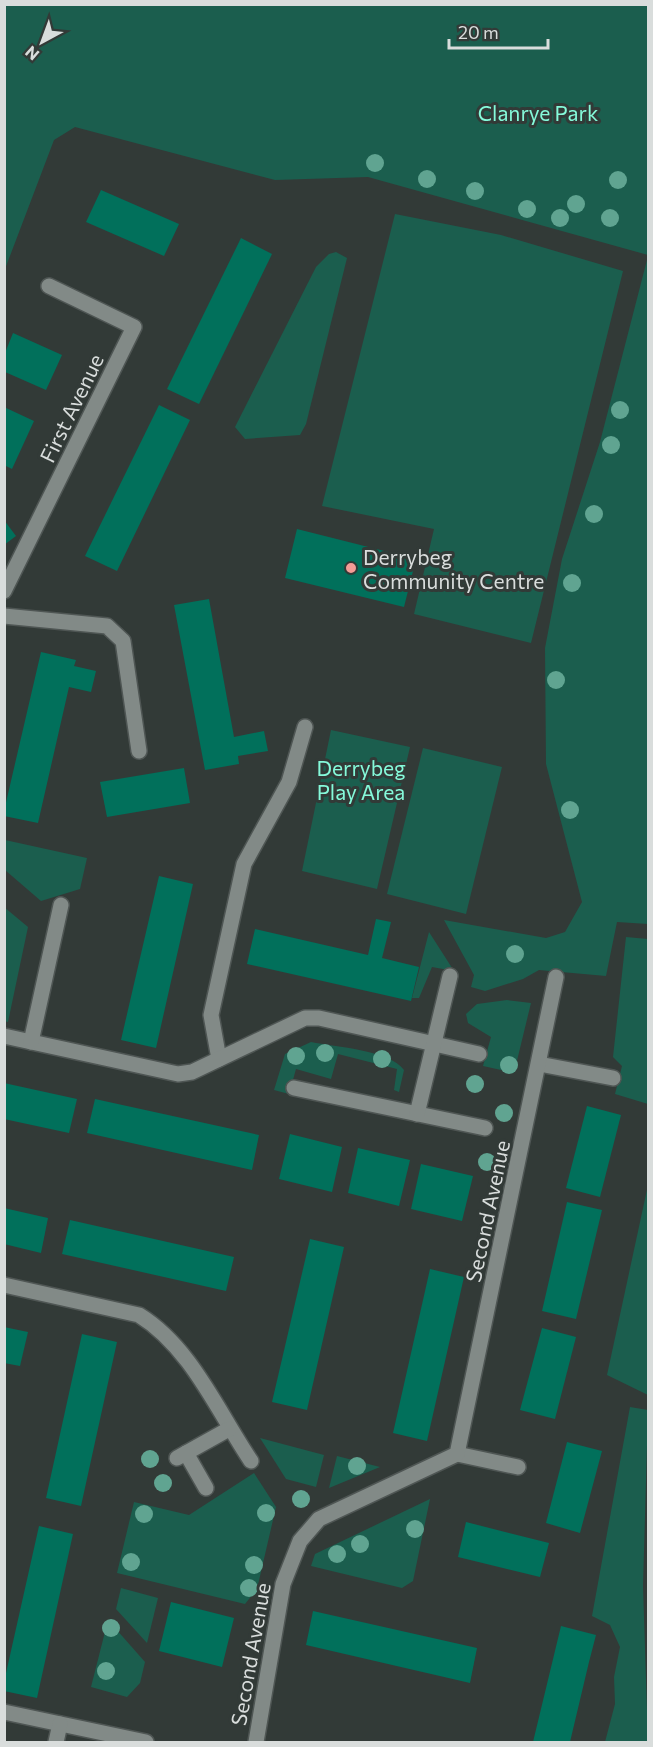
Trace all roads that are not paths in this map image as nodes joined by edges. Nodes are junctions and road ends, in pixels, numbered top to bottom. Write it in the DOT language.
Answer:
graph roads {
  1 [pos="49,286"];
  2 [pos="4,591"];
  3 [pos="4,616"];
  4 [pos="305,728"];
  5 [pos="139,751"];
  6 [pos="61,905"];
  7 [pos="450,976"];
  8 [pos="556,977"];
  9 [pos="4,1036"];
  10 [pos="31,1042"];
  11 [pos="434,1043"];
  12 [pos="479,1054"];
  13 [pos="219,1059"];
  14 [pos="539,1064"];
  15 [pos="613,1078"];
  16 [pos="294,1088"];
  17 [pos="417,1114"];
  18 [pos="485,1128"];
  19 [pos="4,1286"];
  20 [pos="229,1429"];
  21 [pos="457,1454"];
  22 [pos="251,1461"];
  23 [pos="518,1467"];
  24 [pos="206,1488"];
  25 [pos="4,1712"];
  26 [pos="60,1724"];
  27 [pos="56,1743"];
  28 [pos="146,1743"];
  29 [pos="255,1743"];
  1 -- 2 [label="street, First Avenue"];
  3 -- 5 [label="street"];
  4 -- 13 [label="street"];
  6 -- 10 [label="street"];
  7 -- 11 [label="street"];
  8 -- 14 [label="street, Second Avenue"];
  9 -- 10 [label="street"];
  10 -- 13 [label="street"];
  11 -- 12 [label="street"];
  11 -- 13 [label="street"];
  11 -- 17 [label="street"];
  14 -- 15 [label="street"];
  14 -- 21 [label="street, Second Avenue"];
  16 -- 17 [label="street, Second Avenue"];
  17 -- 18 [label="street, Second Avenue"];
  19 -- 20 [label="street"];
  20 -- 22 [label="street"];
  20 -- 24 [label="street"];
  21 -- 23 [label="street"];
  21 -- 29 [label="street, Second Avenue"];
  25 -- 26 [label="street"];
  26 -- 27 [label="street"];
  26 -- 28 [label="street"];
}
